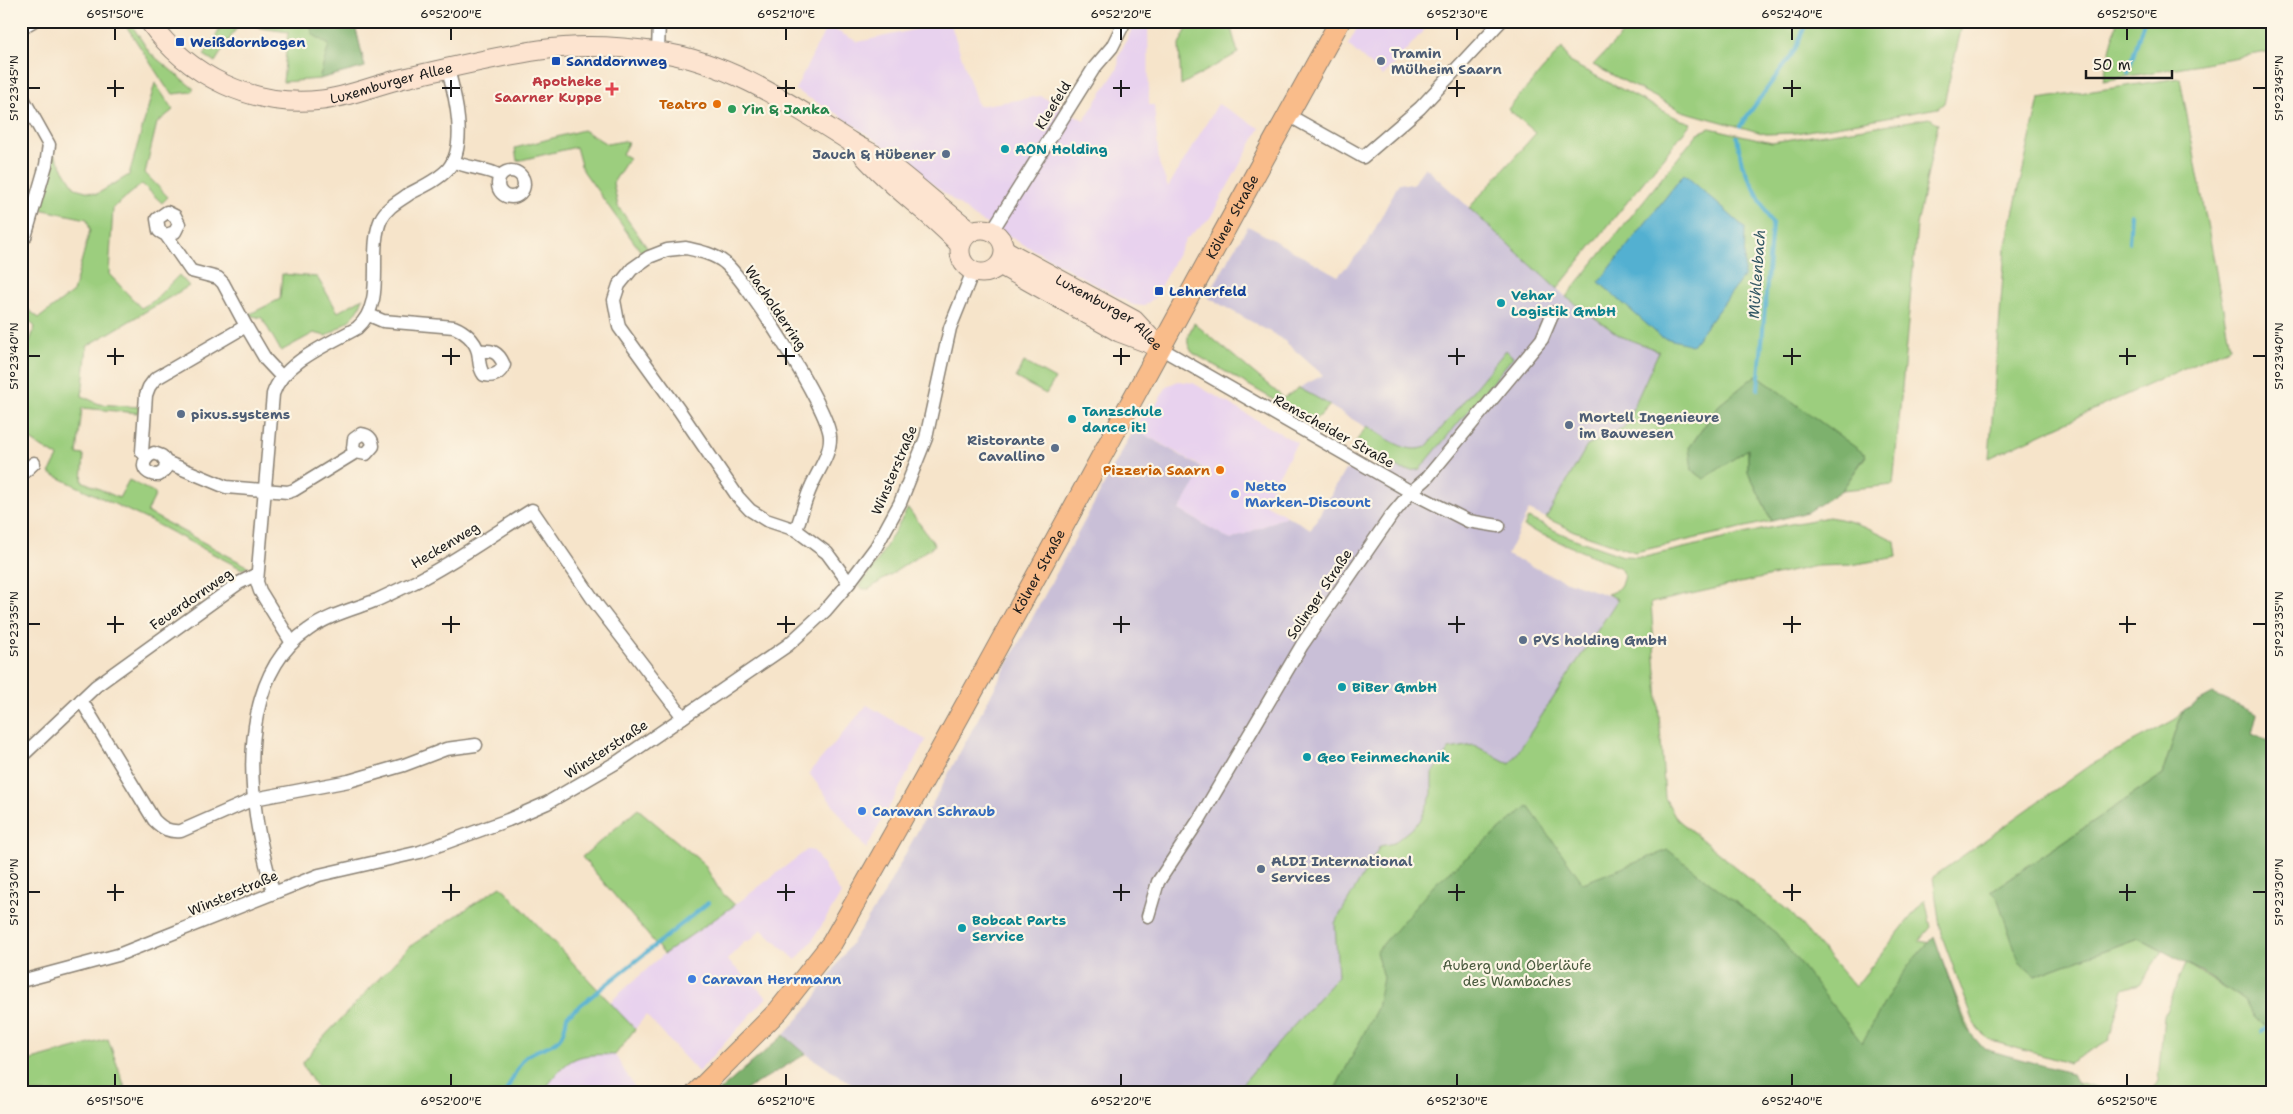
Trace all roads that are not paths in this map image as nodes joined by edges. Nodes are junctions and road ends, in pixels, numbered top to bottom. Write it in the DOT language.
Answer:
graph roads {
  1 [pos="33,21"];
  2 [pos="149,21"];
  3 [pos="659,21"];
  4 [pos="1125,21"];
  5 [pos="1340,21"];
  6 [pos="1501,21"];
  7 [pos="21,28"];
  8 [pos="658,52"];
  9 [pos="448,69"];
  10 [pos="21,95"];
  11 [pos="1288,115"];
  12 [pos="453,161"];
  13 [pos="500,176"];
  14 [pos="992,231"];
  15 [pos="166,235"];
  16 [pos="966,238"];
  17 [pos="21,240"];
  18 [pos="1002,257"];
  19 [pos="973,271"];
  20 [pos="1553,313"];
  21 [pos="369,315"];
  22 [pos="246,326"];
  23 [pos="1160,348"];
  24 [pos="478,351"];
  25 [pos="281,376"];
  26 [pos="356,452"];
  27 [pos="147,457"];
  28 [pos="166,462"];
  29 [pos="34,463"];
  30 [pos="21,475"];
  31 [pos="264,491"];
  32 [pos="1411,492"];
  33 [pos="1499,526"];
  34 [pos="796,530"];
  35 [pos="257,574"];
  36 [pos="849,583"];
  37 [pos="292,643"];
  38 [pos="81,700"];
  39 [pos="683,717"];
  40 [pos="476,745"];
  41 [pos="21,757"];
  42 [pos="254,799"];
  43 [pos="273,892"];
  44 [pos="1148,916"];
  45 [pos="21,981"];
  46 [pos="696,1093"];
  1 -- 7 [label="street"];
  2 -- 9 [label="street, Luxemburger Allee"];
  3 -- 8 [label="street"];
  4 -- 14 [label="street, Kleefeld"];
  5 -- 11 [label="main road, Kölner Straße"];
  6 -- 11 [label="street"];
  8 -- 9 [label="street, Luxemburger Allee"];
  8 -- 16 [label="street, Luxemburger Allee"];
  9 -- 12 [label="street"];
  10 -- 17 [label="street"];
  11 -- 23 [label="main road, Kölner Straße"];
  12 -- 13 [label="street"];
  12 -- 21 [label="street"];
  14 -- 16 [label="street"];
  14 -- 18 [label="street, Luxemburger Allee"];
  15 -- 22 [label="street"];
  16 -- 19 [label="street, Luxemburger Allee"];
  18 -- 19 [label="street"];
  18 -- 23 [label="street, Luxemburger Allee"];
  19 -- 36 [label="street, Winsterstraße"];
  20 -- 32 [label="street, Solinger Straße"];
  21 -- 24 [label="street"];
  21 -- 25 [label="street"];
  22 -- 25 [label="street"];
  22 -- 27 [label="street"];
  23 -- 32 [label="street, Remscheider Straße"];
  23 -- 46 [label="main road, Kölner Straße"];
  25 -- 31 [label="street"];
  26 -- 31 [label="street"];
  27 -- 28 [label="street"];
  27 -- 28 [label="street"];
  28 -- 31 [label="street"];
  29 -- 30 [label="street"];
  31 -- 35 [label="street"];
  32 -- 33 [label="street, Remscheider Straße"];
  32 -- 44 [label="street, Solinger Straße"];
  34 -- 34 [label="street, Wacholderring"];
  34 -- 36 [label="street, Wacholderring"];
  35 -- 37 [label="street"];
  35 -- 38 [label="street, Feuerdornweg"];
  36 -- 39 [label="street, Winsterstraße"];
  37 -- 39 [label="street, Heckenweg"];
  37 -- 42 [label="street, Heckenweg"];
  38 -- 41 [label="street, Feuerdornweg"];
  38 -- 42 [label="street"];
  39 -- 43 [label="street, Winsterstraße"];
  40 -- 42 [label="street"];
  42 -- 43 [label="street, Heckenweg"];
  43 -- 45 [label="street, Winsterstraße"];
}
